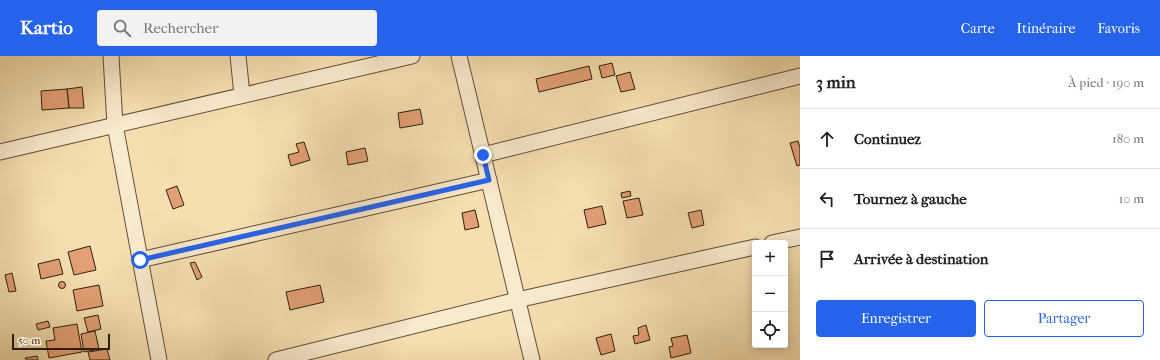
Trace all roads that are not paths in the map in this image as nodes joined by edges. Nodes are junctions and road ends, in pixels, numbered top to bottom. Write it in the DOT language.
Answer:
graph roads {
  1 [pos="111,56"];
  2 [pos="238,56"];
  3 [pos="412,56"];
  4 [pos="459,56"];
  5 [pos="800,76"];
  6 [pos="242,96"];
  7 [pos="115,125"];
  8 [pos="0,152"];
  9 [pos="483,155"];
  10 [pos="489,180"];
  11 [pos="800,237"];
  12 [pos="786,240"];
  13 [pos="752,248"];
  14 [pos="140,260"];
  15 [pos="518,300"];
  16 [pos="286,359"];
  17 [pos="159,360"];
  18 [pos="532,360"];
  1 -- 7 [label="street"];
  2 -- 6 [label="street"];
  3 -- 6 [label="street"];
  4 -- 9 [label="street"];
  5 -- 9 [label="street"];
  6 -- 7 [label="street"];
  7 -- 8 [label="street"];
  7 -- 14 [label="street"];
  9 -- 10 [label="street"];
  10 -- 14 [label="street"];
  10 -- 15 [label="street"];
  11 -- 12 [label="street"];
  13 -- 15 [label="street"];
  14 -- 17 [label="street"];
  15 -- 16 [label="street"];
  15 -- 18 [label="street"];
}
